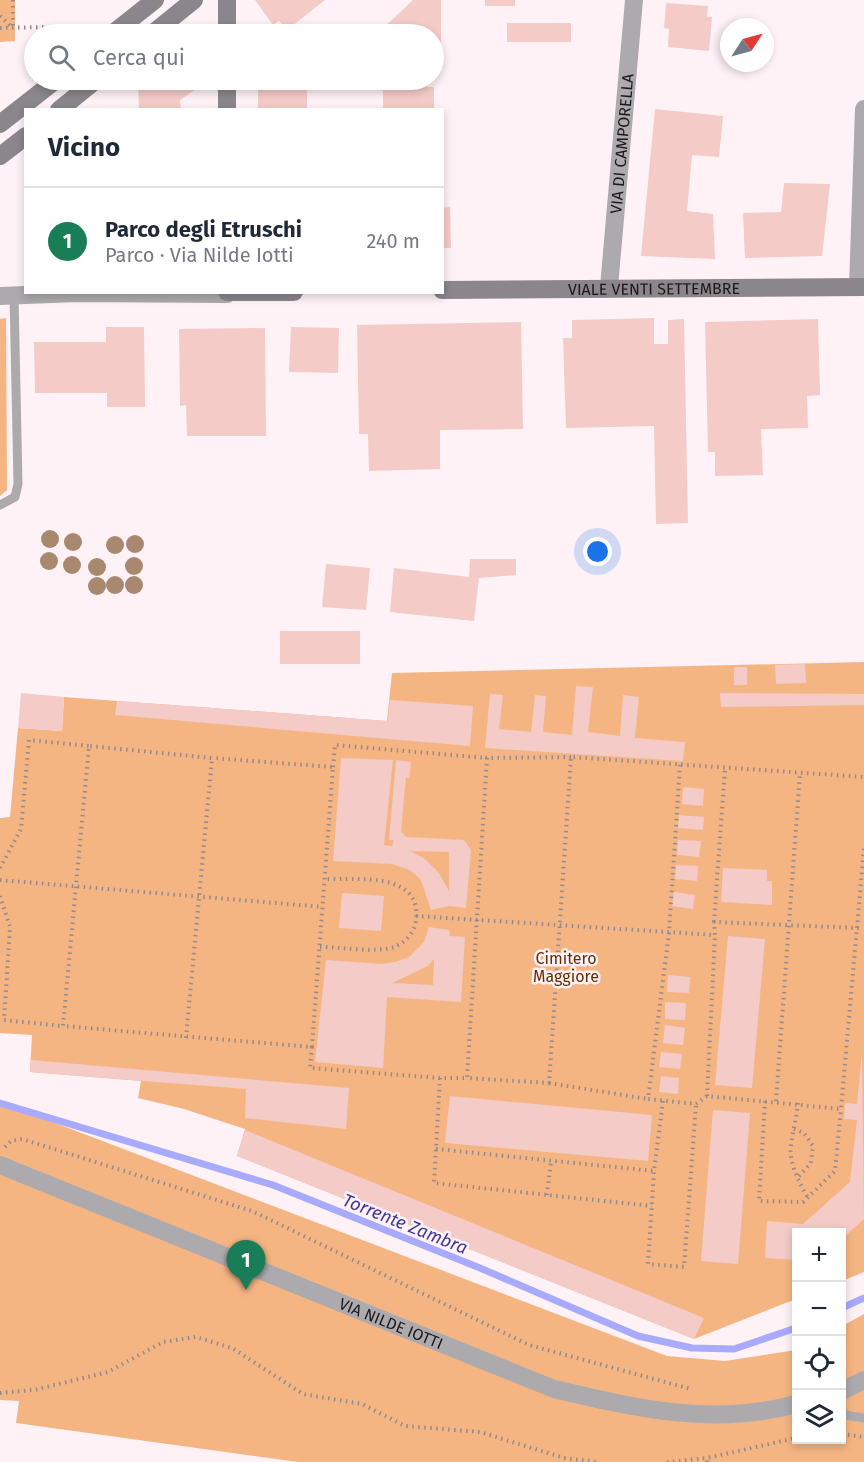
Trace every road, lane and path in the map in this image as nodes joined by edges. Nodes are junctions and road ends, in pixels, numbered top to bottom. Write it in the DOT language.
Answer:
graph roads {
  1 [pos="13,0"];
  2 [pos="155,0"];
  3 [pos="194,0"];
  4 [pos="227,0"];
  5 [pos="634,0"];
  6 [pos="0,16"];
  7 [pos="125,24"];
  8 [pos="164,24"];
  9 [pos="227,24"];
  10 [pos="0,28"];
  11 [pos="13,28"];
  12 [pos="24,28"];
  13 [pos="43,90"];
  14 [pos="83,90"];
  15 [pos="227,90"];
  16 [pos="61,108"];
  17 [pos="227,108"];
  18 [pos="864,109"];
  19 [pos="0,124"];
  20 [pos="24,138"];
  21 [pos="0,156"];
  22 [pos="609,287"];
  23 [pos="861,287"];
  24 [pos="444,290"];
  25 [pos="42,294"];
  26 [pos="7,296"];
  27 [pos="0,505"];
  28 [pos="89,746"];
  29 [pos="571,757"];
  30 [pos="212,758"];
  31 [pos="487,758"];
  32 [pos="680,765"];
  33 [pos="333,767"];
  34 [pos="725,768"];
  35 [pos="800,773"];
  36 [pos="864,777"];
  37 [pos="864,848"];
  38 [pos="0,868"];
  39 [pos="325,879"];
  40 [pos="0,880"];
  41 [pos="75,886"];
  42 [pos="0,896"];
  43 [pos="199,897"];
  44 [pos="323,907"];
  45 [pos="416,916"];
  46 [pos="477,921"];
  47 [pos="714,922"];
  48 [pos="788,924"];
  49 [pos="559,926"];
  50 [pos="859,928"];
  51 [pos="669,933"];
  52 [pos="715,935"];
  53 [pos="320,946"];
  54 [pos="63,1026"];
  55 [pos="186,1038"];
  56 [pos="312,1047"];
  57 [pos="440,1078"];
  58 [pos="467,1078"];
  59 [pos="549,1083"];
  60 [pos="707,1096"];
  61 [pos="648,1099"];
  62 [pos="663,1101"];
  63 [pos="765,1101"];
  64 [pos="776,1101"];
  65 [pos="798,1103"];
  66 [pos="696,1104"];
  67 [pos="841,1109"];
  68 [pos="794,1129"];
  69 [pos="436,1149"];
  70 [pos="1,1160"];
  71 [pos="551,1161"];
  72 [pos="654,1171"];
  73 [pos="797,1178"];
  74 [pos="548,1194"];
  75 [pos="808,1198"];
  76 [pos="652,1206"];
  77 [pos="864,1380"];
  78 [pos="846,1388"];
  79 [pos="691,1389"];
  80 [pos="0,1393"];
  81 [pos="792,1405"];
  82 [pos="846,1415"];
  83 [pos="864,1418"];
  84 [pos="846,1435"];
  85 [pos="864,1437"];
  86 [pos="792,1439"];
  87 [pos="707,1460"];
  88 [pos="598,1462"];
  89 [pos="667,1462"];
  1 -- 11 [label="path"];
  2 -- 7 [label="street"];
  3 -- 8 [label="street"];
  4 -- 9 [label="street"];
  5 -- 22 [label="street, VIA DI CAMPORELLA"];
  6 -- 11 [label="path"];
  10 -- 11 [label="path"];
  11 -- 12 [label="path"];
  13 -- 19 [label="street"];
  14 -- 16 [label="street"];
  15 -- 17 [label="street"];
  18 -- 23 [label="street"];
  20 -- 21 [label="street"];
  22 -- 23 [label="street, VIALE VENTI SETTEMBRE"];
  22 -- 24 [label="street, VIALE VENTI SETTEMBRE"];
  25 -- 26 [label="street"];
  26 -- 27 [label="lane"];
  28 -- 30 [label="path"];
  28 -- 38 [label="path"];
  28 -- 41 [label="path"];
  29 -- 31 [label="path"];
  29 -- 32 [label="path"];
  29 -- 49 [label="path"];
  30 -- 33 [label="path"];
  30 -- 43 [label="path"];
  31 -- 33 [label="path"];
  31 -- 46 [label="path"];
  32 -- 34 [label="path"];
  32 -- 51 [label="path"];
  33 -- 39 [label="path"];
  34 -- 35 [label="path"];
  34 -- 47 [label="path"];
  35 -- 36 [label="path"];
  35 -- 48 [label="path"];
  37 -- 50 [label="path"];
  39 -- 44 [label="path"];
  39 -- 45 [label="path"];
  40 -- 41 [label="path"];
  41 -- 43 [label="path"];
  41 -- 54 [label="path"];
  42 -- 54 [label="path"];
  43 -- 44 [label="path"];
  43 -- 55 [label="path"];
  44 -- 53 [label="path"];
  45 -- 46 [label="path"];
  45 -- 53 [label="path"];
  46 -- 49 [label="path"];
  46 -- 58 [label="path"];
  47 -- 48 [label="path"];
  47 -- 52 [label="path"];
  48 -- 50 [label="path"];
  48 -- 64 [label="path"];
  49 -- 51 [label="path"];
  49 -- 59 [label="path"];
  50 -- 67 [label="path"];
  51 -- 52 [label="path"];
  51 -- 61 [label="path"];
  52 -- 60 [label="path"];
  53 -- 56 [label="path"];
  54 -- 55 [label="path"];
  55 -- 56 [label="path"];
  56 -- 57 [label="path"];
  57 -- 58 [label="path"];
  57 -- 69 [label="path"];
  58 -- 59 [label="path"];
  59 -- 61 [label="path"];
  60 -- 63 [label="path"];
  60 -- 66 [label="path"];
  61 -- 62 [label="path"];
  62 -- 66 [label="path"];
  62 -- 72 [label="path"];
  63 -- 64 [label="path"];
  63 -- 75 [label="path"];
  64 -- 65 [label="path"];
  65 -- 67 [label="path"];
  65 -- 68 [label="path"];
  66 -- 76 [label="path"];
  67 -- 75 [label="path"];
  68 -- 73 [label="path"];
  68 -- 73 [label="path"];
  69 -- 71 [label="path"];
  69 -- 74 [label="path"];
  70 -- 79 [label="path"];
  70 -- 81 [label="street, VIA NILDE IOTTI"];
  71 -- 72 [label="path"];
  71 -- 74 [label="path"];
  72 -- 76 [label="path"];
  73 -- 75 [label="path"];
  74 -- 76 [label="path"];
  77 -- 78 [label="street"];
  80 -- 88 [label="path"];
  82 -- 83 [label="lane"];
  84 -- 85 [label="path"];
  86 -- 87 [label="path"];
  87 -- 89 [label="path"];
}
